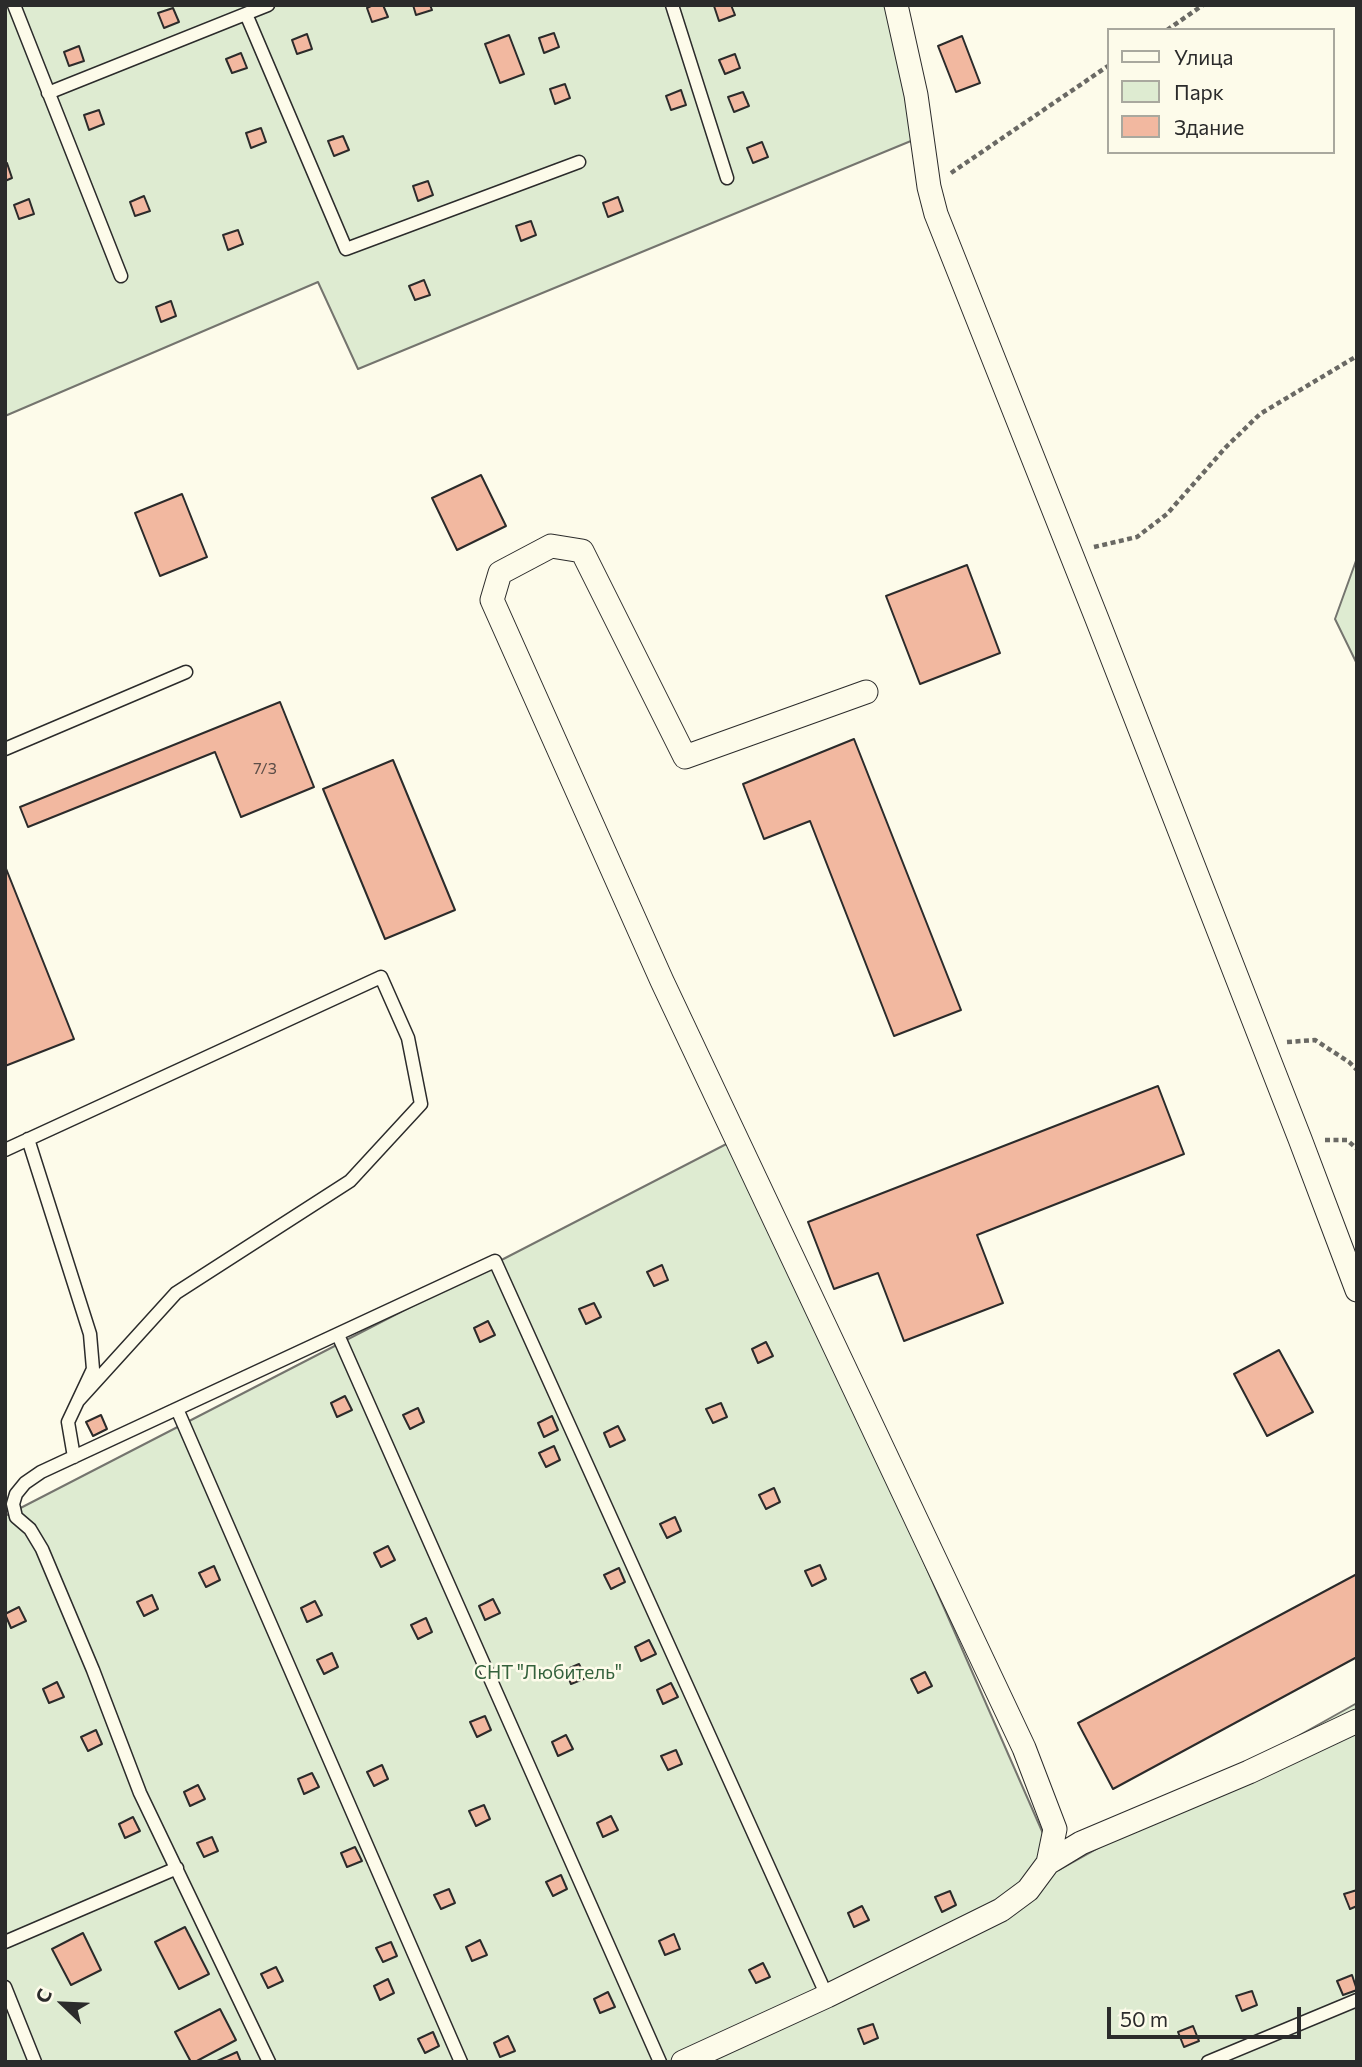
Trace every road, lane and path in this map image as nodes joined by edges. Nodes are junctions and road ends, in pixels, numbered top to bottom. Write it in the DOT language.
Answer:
graph roads {
  1 [pos="15,5"];
  2 [pos="268,5"];
  3 [pos="672,5"];
  4 [pos="896,5"];
  5 [pos="1203,5"];
  6 [pos="246,14"];
  7 [pos="1170,28"];
  8 [pos="1106,67"];
  9 [pos="48,93"];
  10 [pos="579,162"];
  11 [pos="727,178"];
  12 [pos="929,187"];
  13 [pos="121,276"];
  14 [pos="1357,356"];
  15 [pos="1070,552"];
  16 [pos="186,672"];
  17 [pos="866,692"];
  18 [pos="5,749"];
  19 [pos="1265,1050"];
  20 [pos="1357,1070"];
  21 [pos="28,1139"];
  22 [pos="1300,1139"];
  23 [pos="1357,1149"];
  24 [pos="5,1150"];
  25 [pos="1357,1290"];
  26 [pos="338,1335"];
  27 [pos="78,1401"];
  28 [pos="177,1409"];
  29 [pos="74,1457"];
  30 [pos="11,1520"];
  31 [pos="1357,1721"];
  32 [pos="1048,1863"];
  33 [pos="177,1868"];
  34 [pos="5,1942"];
  35 [pos="5,1987"];
  36 [pos="827,1996"];
  37 [pos="1357,2000"];
  38 [pos="35,2062"];
  39 [pos="269,2062"];
  40 [pos="461,2062"];
  41 [pos="660,2062"];
  42 [pos="683,2062"];
  43 [pos="1208,2062"];
  1 -- 9 [label="lane"];
  2 -- 6 [label="lane"];
  3 -- 11 [label="lane"];
  4 -- 12 [label="street"];
  5 -- 7 [label="path"];
  6 -- 9 [label="lane"];
  6 -- 10 [label="lane"];
  8 -- 12 [label="path"];
  9 -- 13 [label="lane"];
  12 -- 15 [label="street"];
  14 -- 15 [label="path"];
  15 -- 19 [label="street"];
  16 -- 18 [label="lane"];
  17 -- 32 [label="street"];
  19 -- 20 [label="path"];
  19 -- 22 [label="street"];
  21 -- 24 [label="lane"];
  21 -- 27 [label="lane"];
  21 -- 27 [label="lane"];
  22 -- 23 [label="path"];
  22 -- 25 [label="street"];
  26 -- 28 [label="lane"];
  26 -- 36 [label="lane"];
  26 -- 41 [label="lane"];
  27 -- 29 [label="lane"];
  28 -- 29 [label="lane"];
  28 -- 40 [label="lane"];
  29 -- 30 [label="lane"];
  30 -- 33 [label="lane"];
  31 -- 32 [label="street"];
  32 -- 36 [label="street"];
  33 -- 34 [label="lane"];
  33 -- 39 [label="lane"];
  35 -- 38 [label="lane"];
  36 -- 42 [label="street"];
  37 -- 43 [label="lane"];
}
